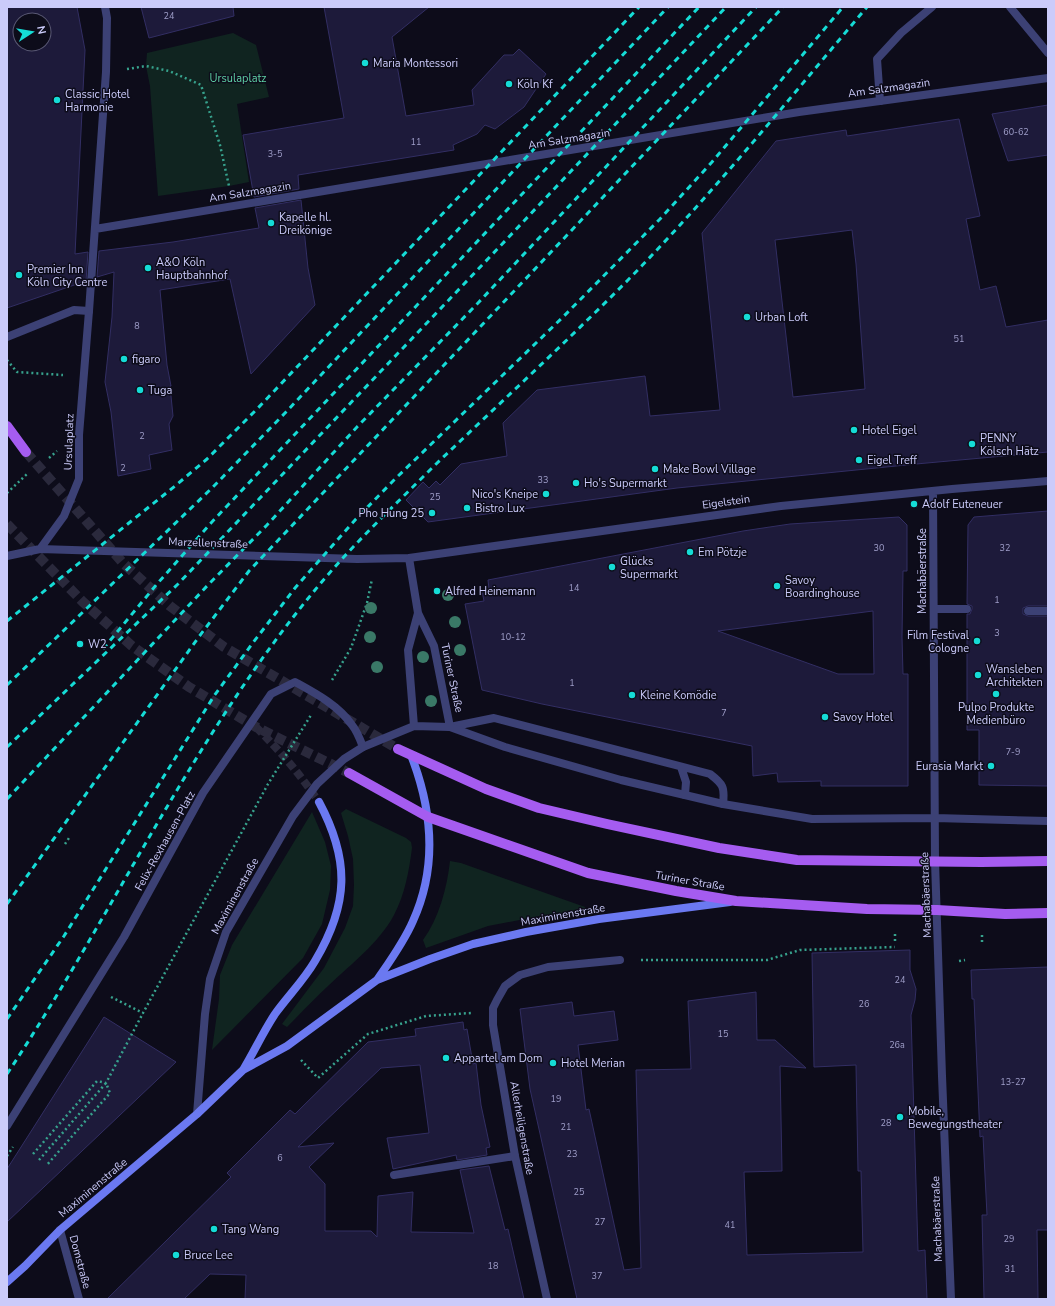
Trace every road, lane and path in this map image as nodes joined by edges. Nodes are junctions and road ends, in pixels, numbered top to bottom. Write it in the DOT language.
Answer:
graph roads {
  1 [pos="105,7"];
  2 [pos="932,7"];
  3 [pos="1010,7"];
  4 [pos="1048,53"];
  5 [pos="106,72"];
  6 [pos="1048,78"];
  7 [pos="880,101"];
  8 [pos="244,205"];
  9 [pos="95,229"];
  10 [pos="89,311"];
  11 [pos="7,337"];
  12 [pos="7,360"];
  13 [pos="84,374"];
  14 [pos="7,426"];
  15 [pos="26,452"];
  16 [pos="1048,481"];
  17 [pos="933,491"];
  18 [pos="40,550"];
  19 [pos="7,556"];
  20 [pos="409,558"];
  21 [pos="376,559"];
  22 [pos="934,609"];
  23 [pos="967,609"];
  24 [pos="1028,611"];
  25 [pos="1048,611"];
  26 [pos="418,613"];
  27 [pos="322,698"];
  28 [pos="414,726"];
  29 [pos="450,727"];
  30 [pos="363,747"];
  31 [pos="398,749"];
  32 [pos="410,755"];
  33 [pos="681,767"];
  34 [pos="349,773"];
  35 [pos="685,795"];
  36 [pos="319,802"];
  37 [pos="723,804"];
  38 [pos="428,817"];
  39 [pos="935,818"];
  40 [pos="1048,821"];
  41 [pos="69,838"];
  42 [pos="65,844"];
  43 [pos="935,861"];
  44 [pos="1048,861"];
  45 [pos="736,901"];
  46 [pos="937,910"];
  47 [pos="1048,914"];
  48 [pos="895,947"];
  49 [pos="620,960"];
  50 [pos="377,980"];
  51 [pos="86,997"];
  52 [pos="493,1008"];
  53 [pos="143,1013"];
  54 [pos="287,1046"];
  55 [pos="243,1070"];
  56 [pos="106,1083"];
  57 [pos="197,1114"];
  58 [pos="7,1126"];
  59 [pos="33,1154"];
  60 [pos="514,1156"];
  61 [pos="39,1160"];
  62 [pos="46,1166"];
  63 [pos="394,1175"];
  64 [pos="60,1230"];
  65 [pos="7,1282"];
  66 [pos="79,1299"];
  67 [pos="547,1299"];
  68 [pos="951,1299"];
  1 -- 5 [label="street, Ursulaplatz"];
  2 -- 7 [label="street"];
  3 -- 4 [label="street"];
  5 -- 8 [label="path"];
  5 -- 9 [label="street, Ursulaplatz"];
  6 -- 7 [label="street, Am Salzmagazin"];
  7 -- 8 [label="street, Am Salzmagazin"];
  8 -- 9 [label="street, Am Salzmagazin"];
  9 -- 10 [label="street, Ursulaplatz"];
  10 -- 11 [label="street"];
  10 -- 13 [label="street, Ursulaplatz"];
  12 -- 13 [label="path"];
  13 -- 18 [label="street, Ursulaplatz"];
  14 -- 15 [label="main road"];
  16 -- 17 [label="street, Eigelstein"];
  17 -- 20 [label="street, Eigelstein"];
  17 -- 22 [label="street, Machabäerstraße"];
  18 -- 19 [label="street, Marzellenstraße"];
  18 -- 21 [label="street, Marzellenstraße"];
  20 -- 21 [label="street, Marzellenstraße"];
  20 -- 26 [label="street, Turiner Straße"];
  21 -- 27 [label="path"];
  22 -- 23 [label="street"];
  22 -- 39 [label="street, Machabäerstraße"];
  24 -- 25 [label="street"];
  26 -- 28 [label="street, Turiner Straße"];
  26 -- 29 [label="street, Turiner Straße"];
  27 -- 30 [label="street, Felix-Rexhausen-Platz"];
  27 -- 51 [label="street, Felix-Rexhausen-Platz"];
  27 -- 53 [label="path"];
  28 -- 29 [label="street, Turiner Straße"];
  28 -- 30 [label="street, Turiner Straße"];
  29 -- 33 [label="street"];
  29 -- 35 [label="street, Turiner Straße"];
  30 -- 57 [label="street, Maximinenstraße"];
  31 -- 32 [label="main road"];
  32 -- 38 [label="main road, Maximinenstraße"];
  32 -- 43 [label="main road"];
  33 -- 35 [label="street"];
  33 -- 37 [label="street"];
  34 -- 38 [label="main road, Turiner Straße"];
  35 -- 37 [label="street, Turiner Straße"];
  36 -- 55 [label="main road, Maximinenstraße"];
  37 -- 39 [label="street, Turiner Straße"];
  38 -- 45 [label="main road, Turiner Straße"];
  38 -- 50 [label="main road, Maximinenstraße"];
  39 -- 40 [label="street, Turiner Straße"];
  39 -- 43 [label="street, Machabäerstraße"];
  41 -- 42 [label="path"];
  43 -- 44 [label="main road"];
  43 -- 46 [label="street, Machabäerstraße"];
  45 -- 46 [label="main road, Turiner Straße"];
  45 -- 50 [label="main road, Maximinenstraße"];
  46 -- 47 [label="main road, Turiner Straße"];
  46 -- 68 [label="street, Machabäerstraße"];
  48 -- 49 [label="path"];
  49 -- 52 [label="street, Allerheiligenstraße"];
  50 -- 54 [label="main road, Maximinenstraße"];
  51 -- 53 [label="path"];
  51 -- 58 [label="street"];
  52 -- 54 [label="path"];
  52 -- 60 [label="street, Allerheiligenstraße"];
  53 -- 56 [label="path"];
  54 -- 55 [label="main road, Maximinenstraße"];
  55 -- 57 [label="main road, Maximinenstraße"];
  56 -- 59 [label="path"];
  56 -- 61 [label="path"];
  56 -- 62 [label="path"];
  57 -- 64 [label="main road, Maximinenstraße"];
  60 -- 63 [label="street"];
  60 -- 67 [label="street, Allerheiligenstraße"];
  64 -- 65 [label="main road, Maximinenstraße"];
  64 -- 66 [label="street, Domstraße"];
}
